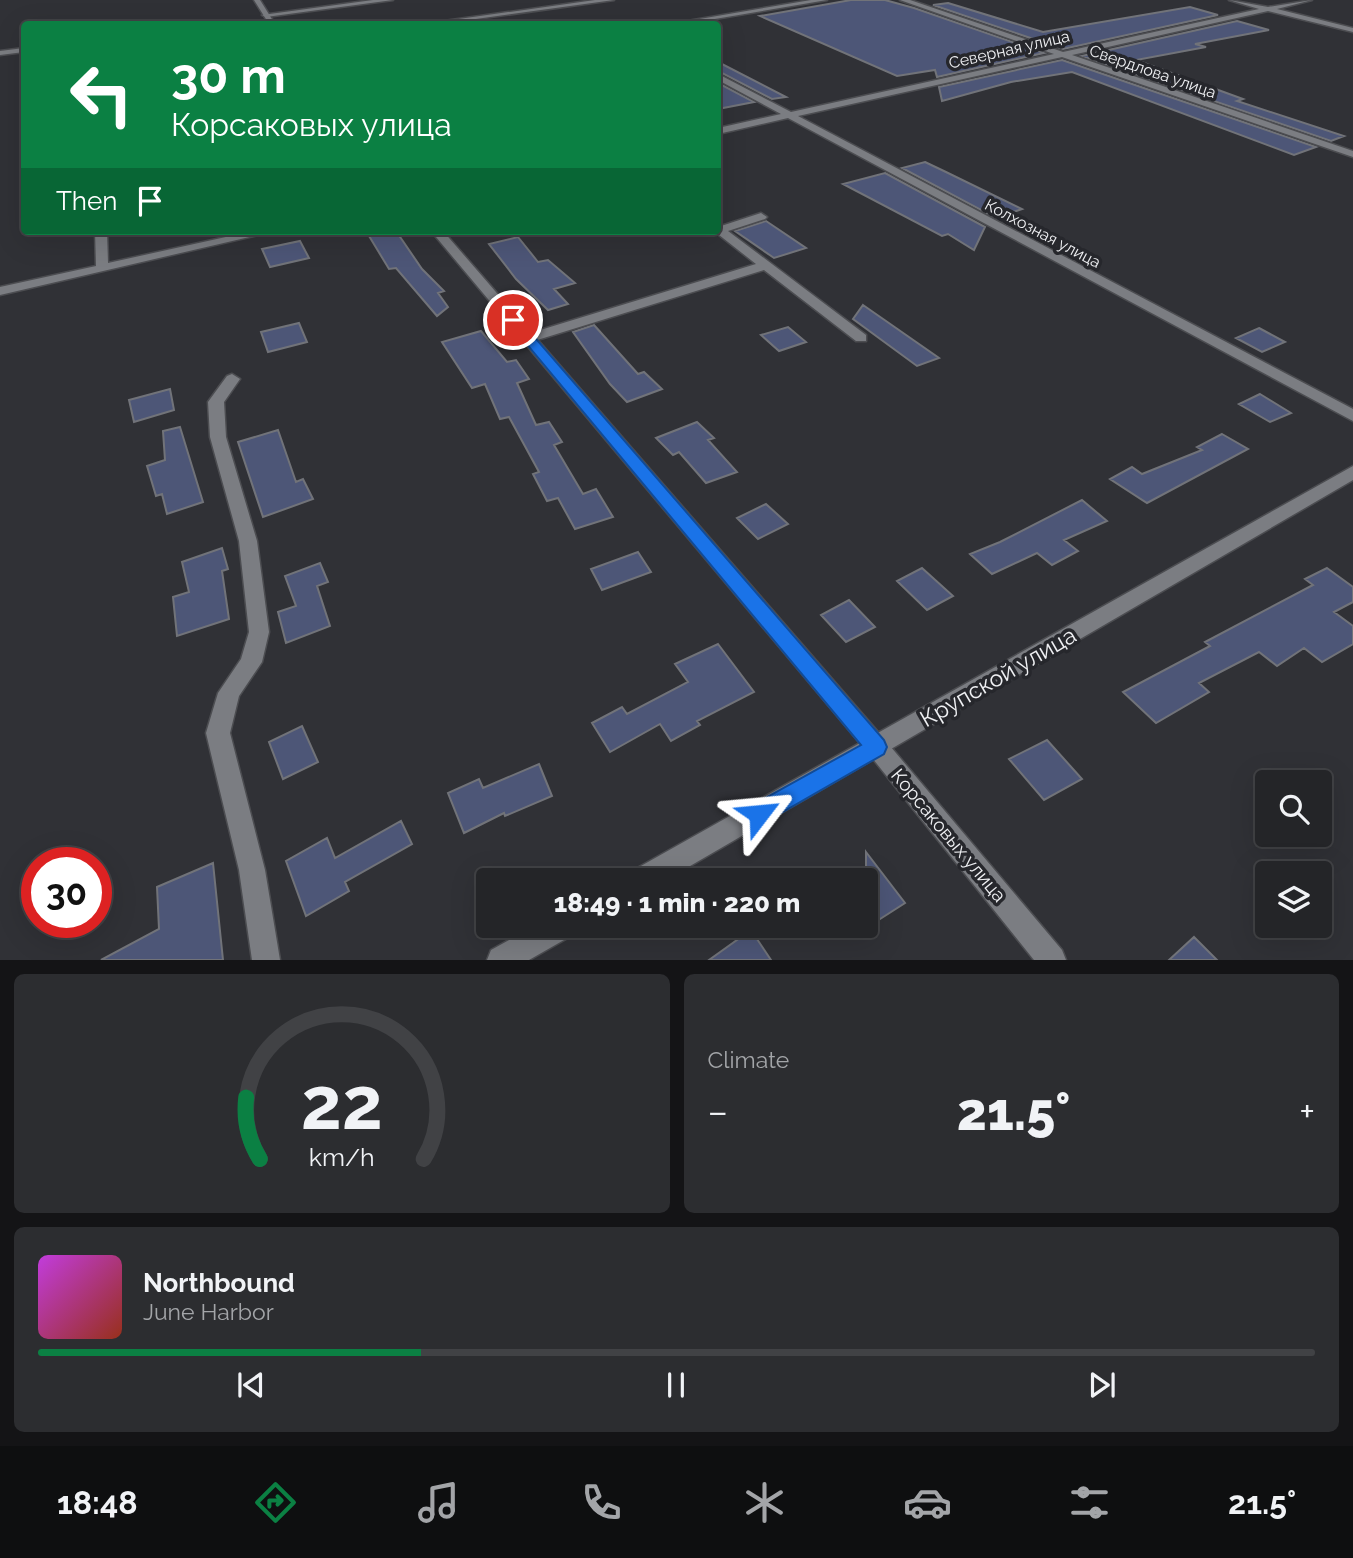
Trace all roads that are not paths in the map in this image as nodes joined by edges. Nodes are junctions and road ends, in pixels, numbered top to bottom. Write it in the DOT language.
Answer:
graph roads {
  1 [pos="257,0"];
  2 [pos="390,0"];
  3 [pos="611,0"];
  4 [pos="824,0"];
  5 [pos="904,0"];
  6 [pos="1232,0"];
  7 [pos="1309,0"];
  8 [pos="1270,9"];
  9 [pos="266,15"];
  10 [pos="270,21"];
  11 [pos="450,21"];
  12 [pos="693,21"];
  13 [pos="1353,30"];
  14 [pos="21,50"];
  15 [pos="0,53"];
  16 [pos="1063,55"];
  17 [pos="721,79"];
  18 [pos="789,116"];
  19 [pos="721,130"];
  20 [pos="1353,154"];
  21 [pos="761,217"];
  22 [pos="721,229"];
  23 [pos="721,232"];
  24 [pos="101,235"];
  25 [pos="251,235"];
  26 [pos="440,235"];
  27 [pos="764,267"];
  28 [pos="103,268"];
  29 [pos="0,291"];
  30 [pos="528,338"];
  31 [pos="861,338"];
  32 [pos="232,379"];
  33 [pos="1353,416"];
  34 [pos="1353,472"];
  35 [pos="877,747"];
  36 [pos="662,868"];
  37 [pos="540,938"];
  38 [pos="266,960"];
  39 [pos="501,960"];
  40 [pos="1052,960"];
  1 -- 9 [label="street"];
  2 -- 9 [label="street"];
  3 -- 11 [label="street"];
  4 -- 12 [label="street"];
  5 -- 16 [label="street, Свердлова улица"];
  6 -- 8 [label="street"];
  7 -- 8 [label="street, Северная улица"];
  8 -- 13 [label="street"];
  8 -- 16 [label="street, Северная улица"];
  9 -- 10 [label="street"];
  14 -- 15 [label="street"];
  16 -- 18 [label="street, Северная улица"];
  16 -- 20 [label="street, Свердлова улица"];
  17 -- 18 [label="street, Колхозная улица"];
  18 -- 19 [label="street, Северная улица"];
  18 -- 33 [label="street, Колхозная улица"];
  21 -- 22 [label="street"];
  23 -- 27 [label="street"];
  24 -- 28 [label="street"];
  25 -- 28 [label="street"];
  26 -- 30 [label="street, Корсаковых улица"];
  27 -- 30 [label="street"];
  27 -- 31 [label="street"];
  28 -- 29 [label="street"];
  30 -- 35 [label="street, Корсаковых улица"];
  32 -- 38 [label="street"];
  34 -- 35 [label="street, Крупской улица"];
  35 -- 36 [label="street, Крупской улица"];
  35 -- 40 [label="street, Корсаковых улица"];
  37 -- 39 [label="street"];
}
